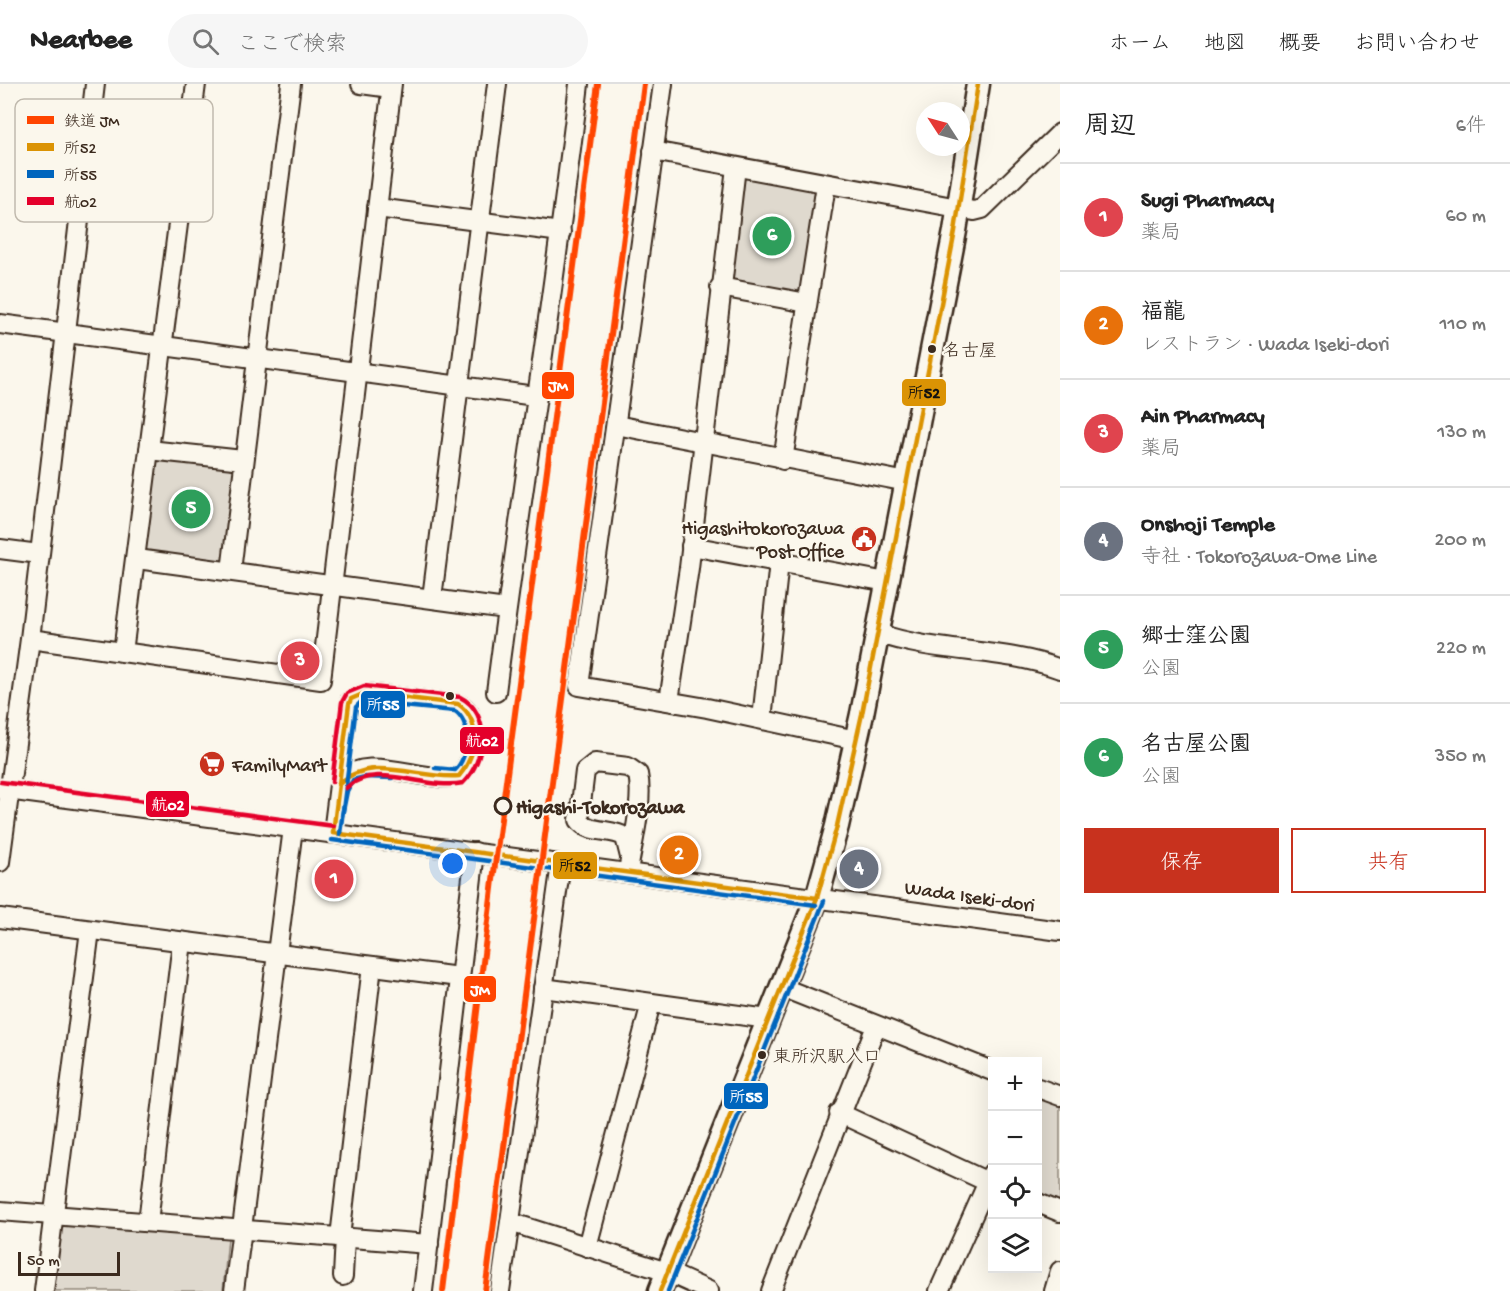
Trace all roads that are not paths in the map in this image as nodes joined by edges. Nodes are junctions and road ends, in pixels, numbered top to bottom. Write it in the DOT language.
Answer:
graph roads {
  1 [pos="96,84"];
  2 [pos="196,84"];
  3 [pos="291,84"];
  4 [pos="361,84"];
  5 [pos="497,84"];
  6 [pos="579,84"];
  7 [pos="663,84"];
  8 [pos="978,84"];
  9 [pos="392,86"];
  10 [pos="94,99"];
  11 [pos="194,99"];
  12 [pos="1060,133"];
  13 [pos="653,151"];
  14 [pos="736,167"];
  15 [pos="826,185"];
  16 [pos="377,208"];
  17 [pos="958,210"];
  18 [pos="79,222"];
  19 [pos="179,222"];
  20 [pos="481,223"];
  21 [pos="561,232"];
  22 [pos="720,287"];
  23 [pos="807,303"];
  24 [pos="0,324"];
  25 [pos="65,333"];
  26 [pos="164,344"];
  27 [pos="256,357"];
  28 [pos="357,370"];
  29 [pos="460,384"];
  30 [pos="535,396"];
  31 [pos="616,425"];
  32 [pos="703,444"];
  33 [pos="149,450"];
  34 [pos="243,460"];
  35 [pos="783,460"];
  36 [pos="907,482"];
  37 [pos="691,546"];
  38 [pos="0,549"];
  39 [pos="39,554"];
  40 [pos="137,559"];
  41 [pos="779,562"];
  42 [pos="231,571"];
  43 [pos="887,582"];
  44 [pos="331,584"];
  45 [pos="432,598"];
  46 [pos="506,609"];
  47 [pos="877,633"];
  48 [pos="30,639"];
  49 [pos="123,652"];
  50 [pos="1060,669"];
  51 [pos="496,692"];
  52 [pos="669,701"];
  53 [pos="762,719"];
  54 [pos="856,740"];
  55 [pos="339,784"];
  56 [pos="5,790"];
  57 [pos="293,828"];
  58 [pos="333,833"];
  59 [pos="480,852"];
  60 [pos="0,861"];
  61 [pos="557,863"];
  62 [pos="629,864"];
  63 [pos="817,898"];
  64 [pos="0,918"];
  65 [pos="90,930"];
  66 [pos="1060,931"];
  67 [pos="182,942"];
  68 [pos="277,954"];
  69 [pos="372,966"];
  70 [pos="459,977"];
  71 [pos="781,987"];
  72 [pos="543,988"];
  73 [pos="651,1003"];
  74 [pos="768,1019"];
  75 [pos="876,1026"];
  76 [pos="988,1069"];
  77 [pos="1042,1089"];
  78 [pos="1060,1096"];
  79 [pos="839,1113"];
  80 [pos="988,1179"];
  81 [pos="988,1186"];
  82 [pos="1042,1205"];
  83 [pos="0,1211"];
  84 [pos="1060,1212"];
  85 [pos="54,1215"];
  86 [pos="148,1222"];
  87 [pos="510,1222"];
  88 [pos="242,1229"];
  89 [pos="343,1237"];
  90 [pos="429,1244"];
  91 [pos="587,1247"];
  92 [pos="1060,1271"];
  93 [pos="343,1276"];
  94 [pos="663,1282"];
  95 [pos="44,1291"];
  96 [pos="234,1291"];
  97 [pos="423,1291"];
  98 [pos="500,1291"];
  99 [pos="709,1291"];
  100 [pos="771,1291"];
  101 [pos="939,1291"];
  102 [pos="1054,1291"];
  1 -- 10 [label="street"];
  2 -- 11 [label="street"];
  3 -- 27 [label="street"];
  4 -- 9 [label="street"];
  5 -- 20 [label="street"];
  6 -- 21 [label="street"];
  7 -- 13 [label="street"];
  8 -- 17 [label="main road"];
  9 -- 16 [label="street"];
  12 -- 17 [label="street"];
  13 -- 14 [label="street"];
  13 -- 31 [label="street"];
  14 -- 15 [label="street"];
  14 -- 22 [label="street"];
  15 -- 17 [label="street"];
  15 -- 23 [label="street"];
  16 -- 20 [label="street"];
  16 -- 28 [label="street"];
  17 -- 36 [label="main road"];
  18 -- 25 [label="street"];
  19 -- 26 [label="street"];
  20 -- 21 [label="street"];
  20 -- 29 [label="street"];
  21 -- 30 [label="street"];
  22 -- 23 [label="street"];
  22 -- 32 [label="street"];
  23 -- 35 [label="street"];
  24 -- 25 [label="street"];
  25 -- 26 [label="street"];
  25 -- 39 [label="street"];
  26 -- 27 [label="street"];
  26 -- 33 [label="street"];
  27 -- 28 [label="street"];
  27 -- 34 [label="street"];
  28 -- 29 [label="street"];
  28 -- 44 [label="street"];
  29 -- 30 [label="street"];
  29 -- 45 [label="street"];
  30 -- 46 [label="street"];
  31 -- 32 [label="street"];
  31 -- 52 [label="street"];
  32 -- 35 [label="street"];
  32 -- 37 [label="street"];
  33 -- 34 [label="street"];
  33 -- 40 [label="street"];
  34 -- 42 [label="street"];
  35 -- 36 [label="street"];
  36 -- 43 [label="main road"];
  37 -- 41 [label="street"];
  37 -- 52 [label="street"];
  38 -- 39 [label="street"];
  39 -- 48 [label="street"];
  40 -- 42 [label="street"];
  40 -- 49 [label="street"];
  41 -- 43 [label="street"];
  41 -- 53 [label="street"];
  42 -- 44 [label="street"];
  43 -- 47 [label="main road"];
  44 -- 45 [label="street"];
  44 -- 49 [label="street"];
  45 -- 46 [label="street"];
  46 -- 51 [label="street"];
  47 -- 50 [label="street"];
  47 -- 54 [label="main road"];
  48 -- 49 [label="street"];
  48 -- 56 [label="street"];
  52 -- 53 [label="street"];
  53 -- 54 [label="street"];
  54 -- 63 [label="main road"];
  55 -- 55 [label="street"];
  55 -- 58 [label="street"];
  56 -- 57 [label="street, Wada Iseki-dori"];
  56 -- 60 [label="street"];
  57 -- 58 [label="street, Wada Iseki-dori"];
  57 -- 68 [label="street"];
  58 -- 59 [label="street, Wada Iseki-dori"];
  59 -- 61 [label="street, Wada Iseki-dori"];
  59 -- 70 [label="street"];
  61 -- 62 [label="street, Wada Iseki-dori"];
  61 -- 72 [label="street"];
  62 -- 62 [label="street"];
  62 -- 63 [label="street, Wada Iseki-dori"];
  63 -- 66 [label="street, Wada Iseki-dori"];
  63 -- 71 [label="main road"];
  64 -- 65 [label="street"];
  65 -- 67 [label="street"];
  65 -- 85 [label="street"];
  67 -- 68 [label="street"];
  67 -- 86 [label="street"];
  68 -- 69 [label="street"];
  68 -- 88 [label="street"];
  69 -- 70 [label="street"];
  69 -- 89 [label="street"];
  70 -- 90 [label="street"];
  71 -- 74 [label="main road"];
  71 -- 75 [label="street"];
  72 -- 73 [label="street"];
  72 -- 87 [label="street"];
  73 -- 74 [label="street"];
  73 -- 91 [label="street"];
  74 -- 94 [label="main road"];
  75 -- 76 [label="street"];
  75 -- 79 [label="street"];
  77 -- 78 [label="street"];
  79 -- 80 [label="street"];
  79 -- 100 [label="street"];
  81 -- 101 [label="street"];
  82 -- 84 [label="street"];
  83 -- 85 [label="street"];
  85 -- 86 [label="street"];
  85 -- 95 [label="street"];
  86 -- 88 [label="street"];
  87 -- 91 [label="street"];
  87 -- 98 [label="street"];
  88 -- 89 [label="street"];
  88 -- 96 [label="street"];
  89 -- 90 [label="street"];
  89 -- 93 [label="street"];
  90 -- 97 [label="street"];
  91 -- 94 [label="street"];
  92 -- 102 [label="street"];
  94 -- 99 [label="street"];
}
